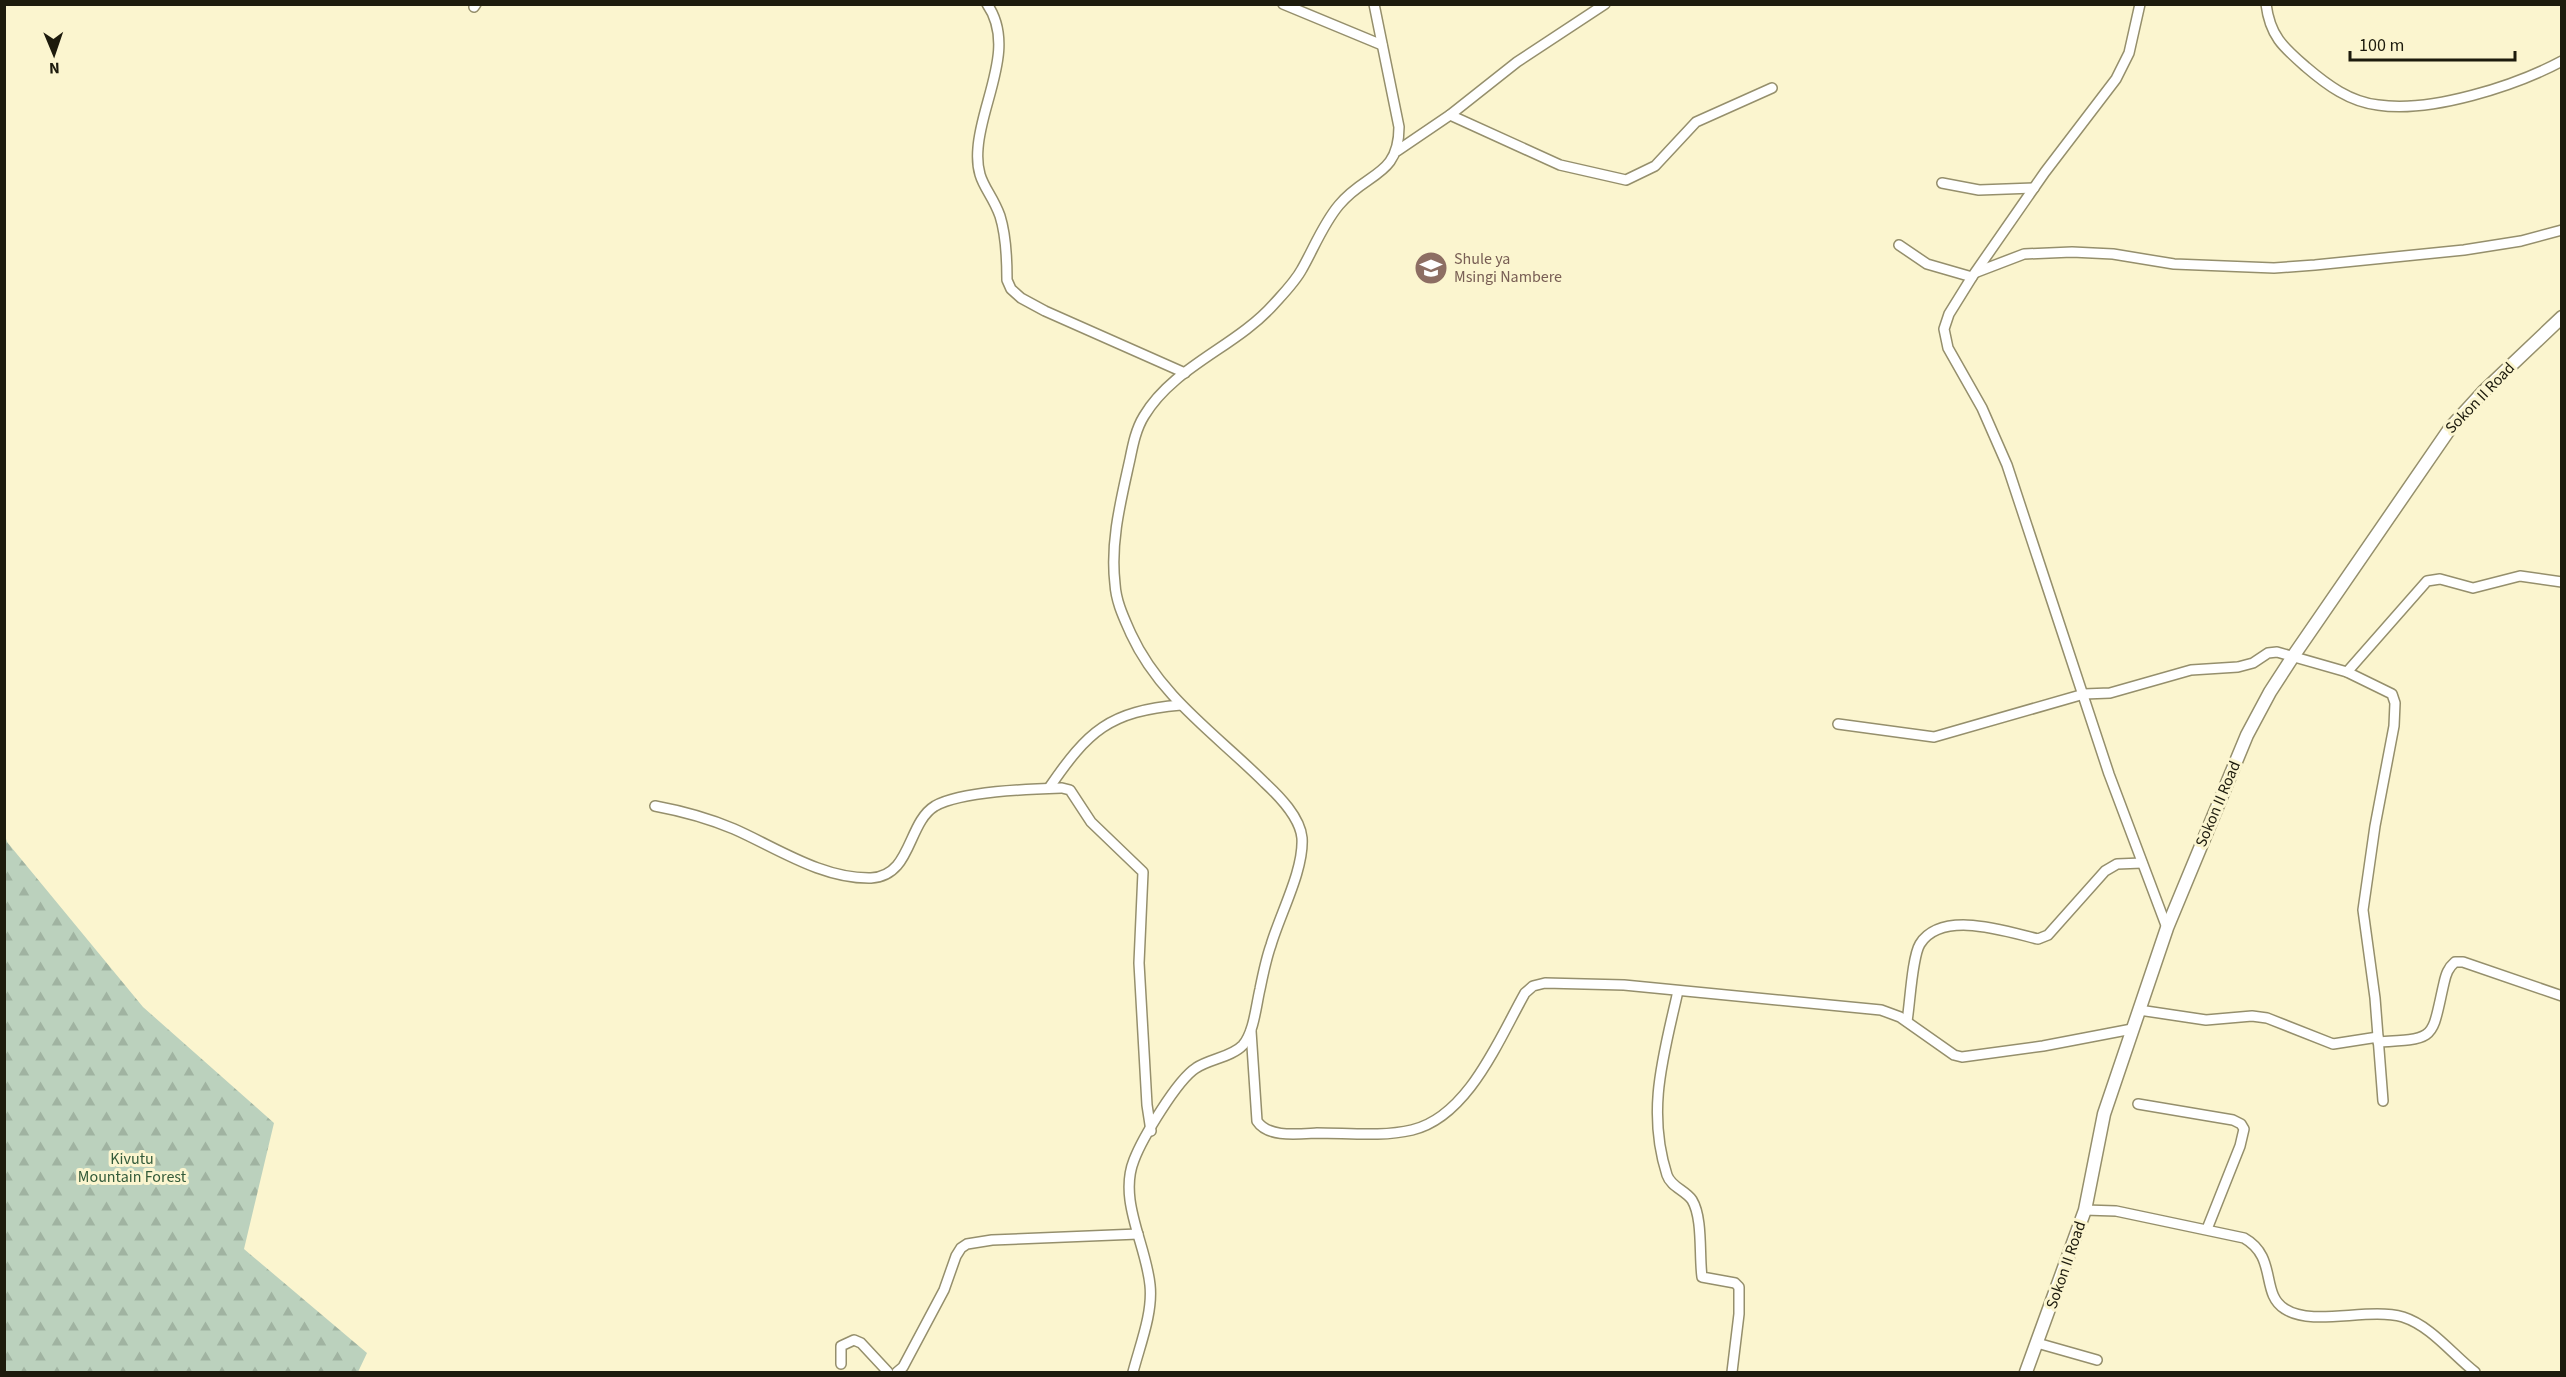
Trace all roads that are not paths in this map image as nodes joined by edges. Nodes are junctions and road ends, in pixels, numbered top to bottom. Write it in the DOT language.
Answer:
graph roads {
  1 [pos="987,4"];
  2 [pos="1283,4"];
  3 [pos="1374,4"];
  4 [pos="1605,4"];
  5 [pos="2140,4"];
  6 [pos="2266,4"];
  7 [pos="1382,45"];
  8 [pos="2562,61"];
  9 [pos="1772,88"];
  10 [pos="1450,114"];
  11 [pos="1396,151"];
  12 [pos="1942,183"];
  13 [pos="2034,188"];
  14 [pos="2562,231"];
  15 [pos="1899,245"];
  16 [pos="1975,274"];
  17 [pos="2562,317"];
  18 [pos="1185,373"];
  19 [pos="2562,582"];
  20 [pos="2294,655"];
  21 [pos="2347,672"];
  22 [pos="2084,694"];
  23 [pos="1181,705"];
  24 [pos="1838,724"];
  25 [pos="1049,788"];
  26 [pos="655,806"];
  27 [pos="2142,863"];
  28 [pos="2167,928"];
  29 [pos="1678,991"];
  30 [pos="2562,996"];
  31 [pos="2139,1010"];
  32 [pos="1907,1021"];
  33 [pos="1251,1028"];
  34 [pos="2132,1029"];
  35 [pos="2378,1040"];
  36 [pos="2383,1101"];
  37 [pos="2138,1104"];
  38 [pos="1151,1131"];
  39 [pos="2085,1210"];
  40 [pos="2207,1229"];
  41 [pos="1138,1234"];
  42 [pos="2037,1343"];
  43 [pos="2097,1360"];
  44 [pos="841,1364"];
  45 [pos="888,1372"];
  46 [pos="897,1372"];
  47 [pos="1133,1372"];
  48 [pos="1732,1372"];
  49 [pos="2026,1372"];
  50 [pos="2475,1372"];
  1 -- 18 [label="street"];
  2 -- 7 [label="street"];
  3 -- 7 [label="street"];
  4 -- 10 [label="street"];
  5 -- 13 [label="street"];
  6 -- 8 [label="street"];
  7 -- 11 [label="street"];
  9 -- 10 [label="street"];
  10 -- 11 [label="street"];
  11 -- 18 [label="street"];
  12 -- 13 [label="street"];
  13 -- 16 [label="street"];
  14 -- 16 [label="street"];
  15 -- 16 [label="street"];
  16 -- 22 [label="street"];
  17 -- 20 [label="street, Sokon II Road"];
  18 -- 23 [label="street"];
  19 -- 21 [label="street"];
  20 -- 21 [label="street"];
  20 -- 22 [label="street"];
  20 -- 28 [label="street, Sokon II Road"];
  21 -- 35 [label="street"];
  22 -- 24 [label="street"];
  22 -- 27 [label="street"];
  23 -- 25 [label="street"];
  23 -- 33 [label="street"];
  25 -- 26 [label="street"];
  25 -- 38 [label="street"];
  27 -- 28 [label="street"];
  27 -- 32 [label="street"];
  28 -- 31 [label="street, Sokon II Road"];
  29 -- 32 [label="street"];
  29 -- 33 [label="street"];
  29 -- 48 [label="street"];
  30 -- 35 [label="street"];
  31 -- 34 [label="street, Sokon II Road"];
  31 -- 35 [label="street"];
  32 -- 34 [label="street"];
  33 -- 38 [label="street"];
  34 -- 39 [label="street, Sokon II Road"];
  35 -- 36 [label="street"];
  37 -- 40 [label="street"];
  38 -- 41 [label="street"];
  39 -- 40 [label="street"];
  39 -- 42 [label="street, Sokon II Road"];
  40 -- 50 [label="street"];
  41 -- 46 [label="street"];
  41 -- 47 [label="street"];
  42 -- 43 [label="street"];
  42 -- 49 [label="street, Sokon II Road"];
  44 -- 45 [label="street"];
}
